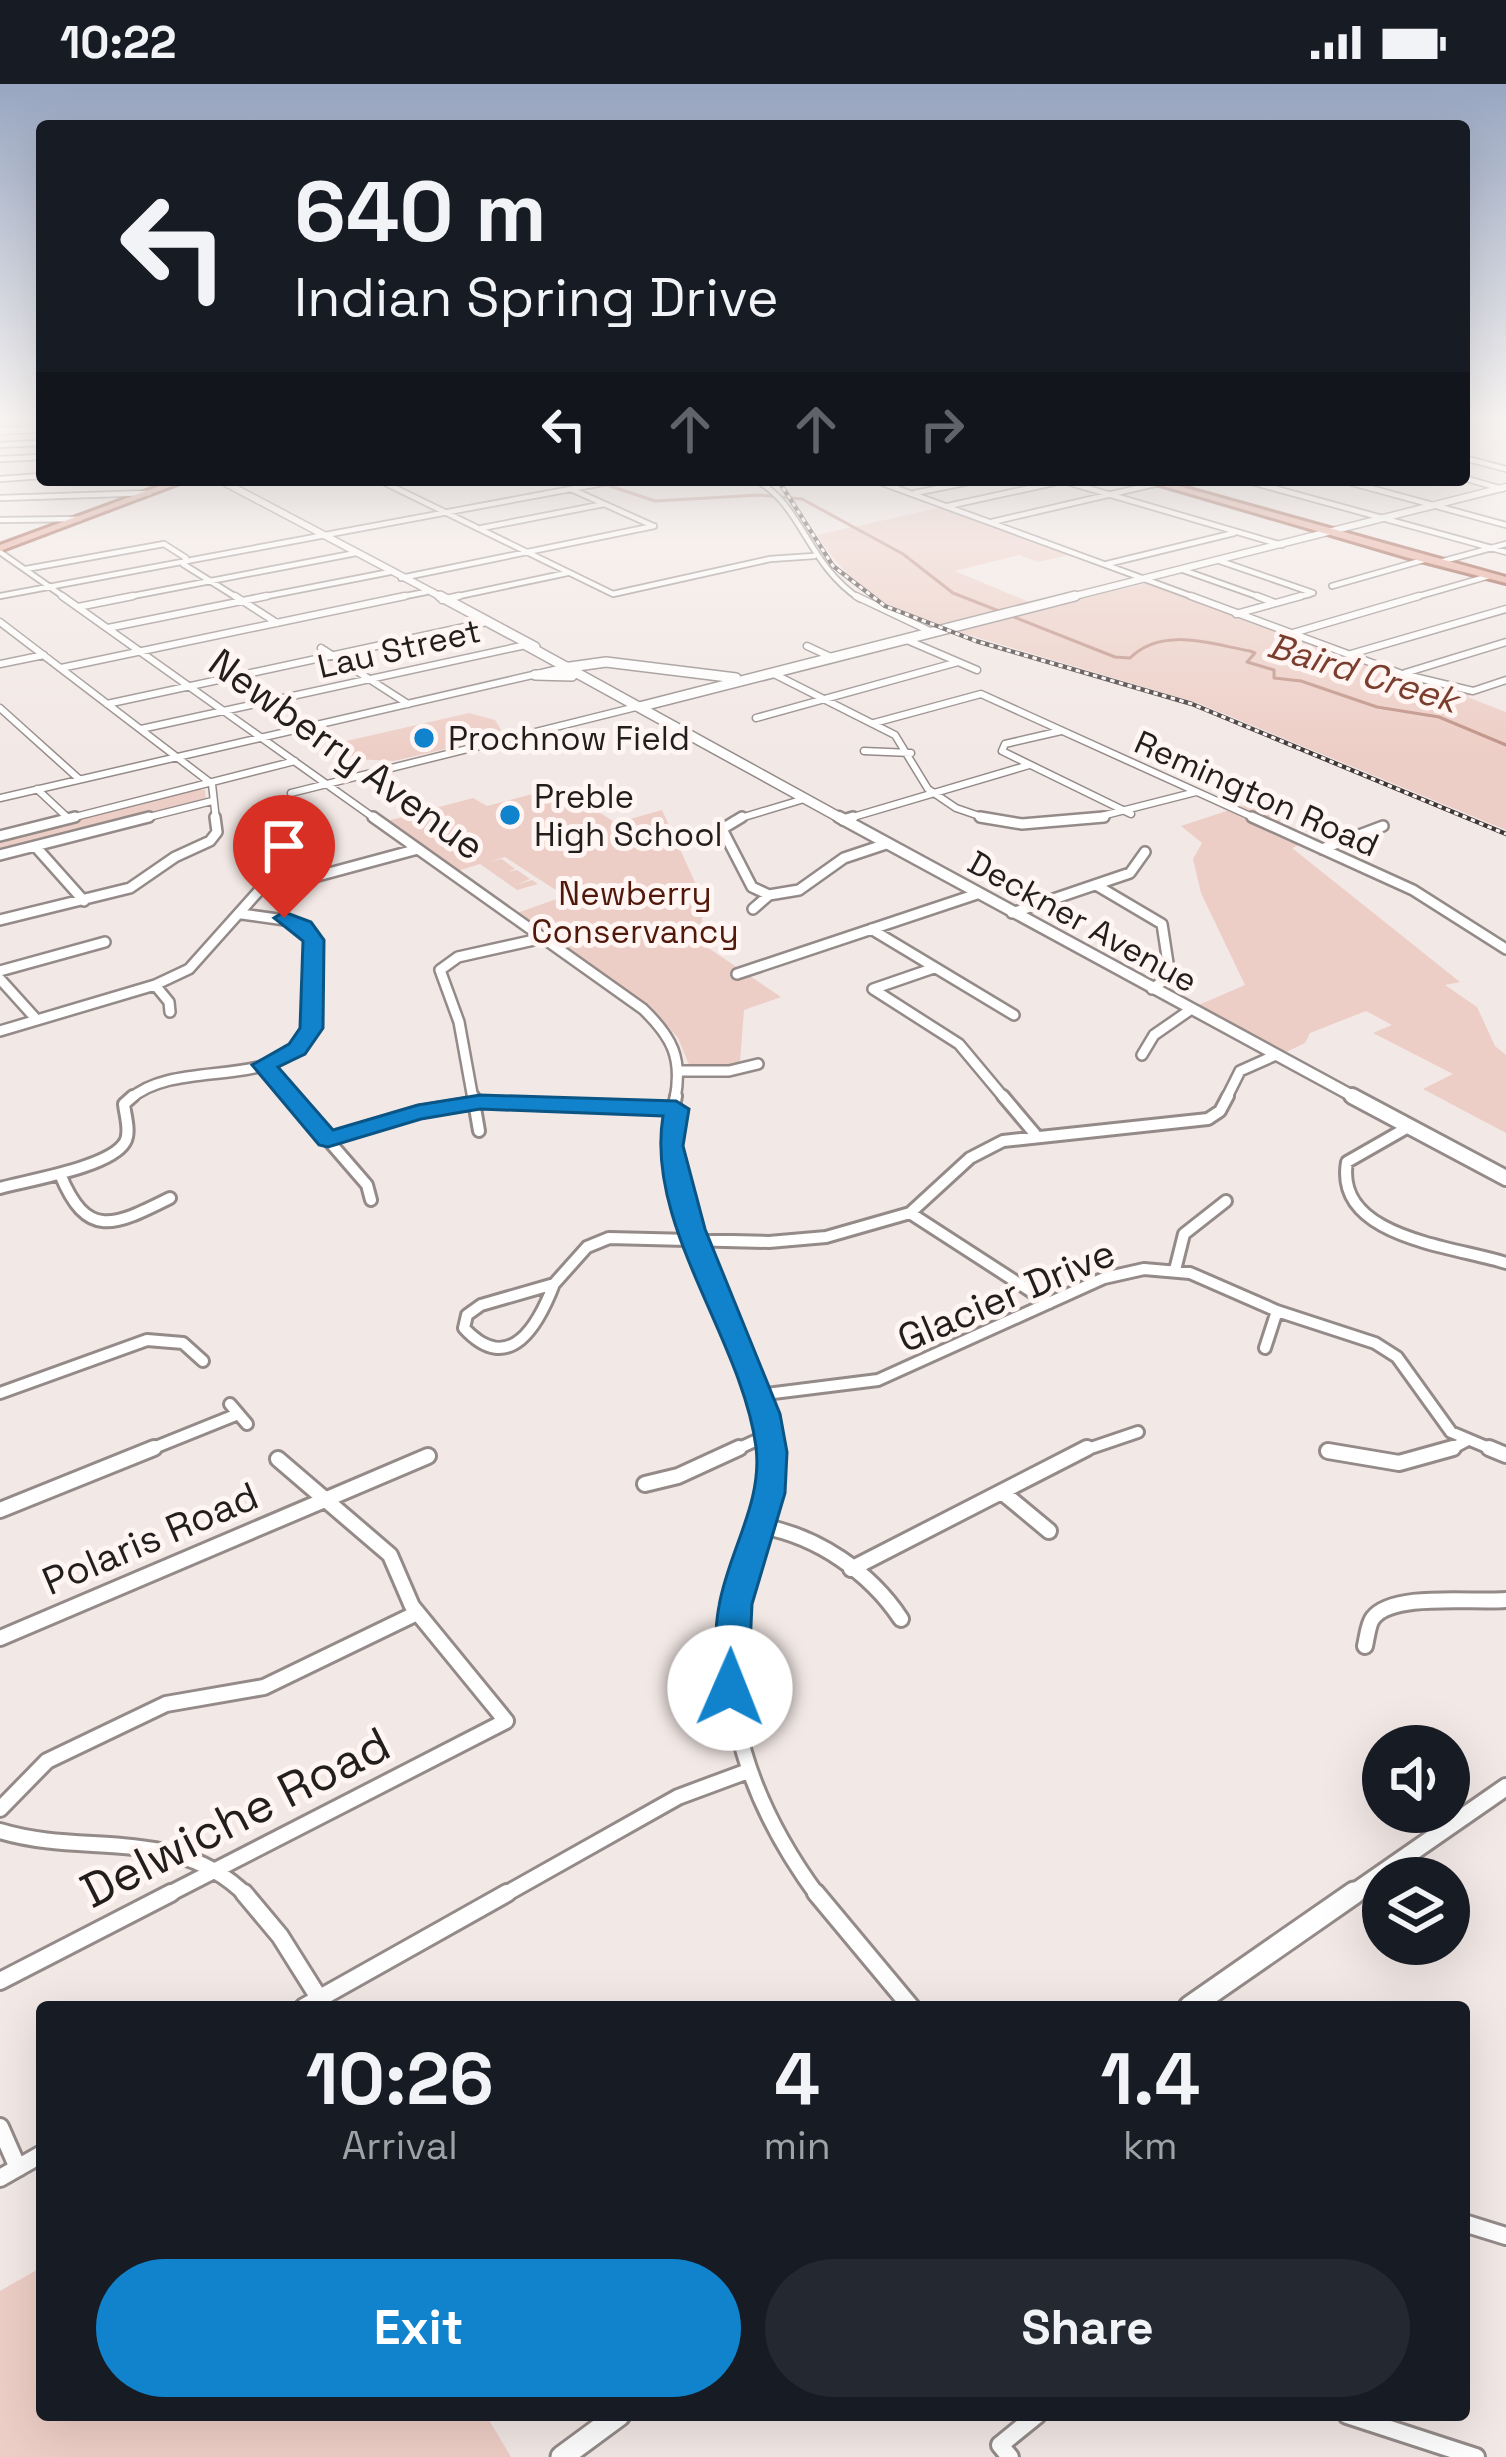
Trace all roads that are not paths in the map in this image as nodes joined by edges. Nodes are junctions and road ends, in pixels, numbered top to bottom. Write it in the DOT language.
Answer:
graph roads {
  1 [pos="41,534"];
  2 [pos="319,534"];
  3 [pos="335,534"];
  4 [pos="487,534"];
  5 [pos="617,534"];
  6 [pos="800,534"];
  7 [pos="1017,534"];
  8 [pos="1231,534"];
  9 [pos="1244,534"];
  10 [pos="1325,534"];
  11 [pos="1338,534"];
  12 [pos="1439,534"];
  13 [pos="323,536"];
  14 [pos="1282,545"];
  15 [pos="1492,548"];
  16 [pos="1506,548"];
  17 [pos="0,550"];
  18 [pos="526,553"];
  19 [pos="356,554"];
  20 [pos="814,556"];
  21 [pos="1429,559"];
  22 [pos="185,561"];
  23 [pos="1220,561"];
  24 [pos="1103,565"];
  25 [pos="25,569"];
  26 [pos="1183,570"];
  27 [pos="390,572"];
  28 [pos="568,573"];
  29 [pos="1490,576"];
  30 [pos="401,578"];
  31 [pos="1144,580"];
  32 [pos="1506,580"];
  33 [pos="210,581"];
  34 [pos="50,586"];
  35 [pos="1332,586"];
  36 [pos="426,592"];
  37 [pos="0,596"];
  38 [pos="442,601"];
  39 [pos="243,602"];
  40 [pos="1275,603"];
  41 [pos="78,607"];
  42 [pos="1506,609"];
  43 [pos="1236,614"];
  44 [pos="0,622"];
  45 [pos="277,622"];
  46 [pos="483,623"];
  47 [pos="108,628"];
  48 [pos="934,633"];
  49 [pos="1289,634"];
  50 [pos="907,640"];
  51 [pos="1506,642"];
  52 [pos="526,645"];
  53 [pos="807,646"];
  54 [pos="321,648"];
  55 [pos="140,651"];
  56 [pos="44,655"];
  57 [pos="1348,655"];
  58 [pos="331,656"];
  59 [pos="554,657"];
  60 [pos="832,658"];
  61 [pos="958,662"];
  62 [pos="587,663"];
  63 [pos="0,664"];
  64 [pos="61,668"];
  65 [pos="571,670"];
  66 [pos="976,670"];
  67 [pos="1402,674"];
  68 [pos="535,675"];
  69 [pos="766,675"];
  70 [pos="368,679"];
  71 [pos="1506,680"];
  72 [pos="190,686"];
  73 [pos="822,698"];
  74 [pos="107,704"];
  75 [pos="409,704"];
  76 [pos="637,707"];
  77 [pos="0,708"];
  78 [pos="225,711"];
  79 [pos="756,718"];
  80 [pos="874,723"];
  81 [pos="141,729"];
  82 [pos="1061,731"];
  83 [pos="261,736"];
  84 [pos="864,751"];
  85 [pos="911,753"];
  86 [pos="176,757"];
  87 [pos="296,761"];
  88 [pos="1030,765"];
  89 [pos="79,779"];
  90 [pos="212,784"];
  91 [pos="326,784"];
  92 [pos="37,789"];
  93 [pos="1196,792"];
  94 [pos="933,794"];
  95 [pos="0,798"];
  96 [pos="804,799"];
  97 [pos="212,801"];
  98 [pos="1132,814"];
  99 [pos="69,819"];
  100 [pos="843,820"];
  101 [pos="1383,826"];
  102 [pos="0,836"];
  103 [pos="886,844"];
  104 [pos="35,846"];
  105 [pos="418,849"];
  106 [pos="1322,849"];
  107 [pos="1145,852"];
  108 [pos="0,855"];
  109 [pos="314,877"];
  110 [pos="1096,885"];
  111 [pos="977,894"];
  112 [pos="769,895"];
  113 [pos="84,902"];
  114 [pos="753,908"];
  115 [pos="242,914"];
  116 [pos="1012,914"];
  117 [pos="0,920"];
  118 [pos="871,929"];
  119 [pos="543,938"];
  120 [pos="105,942"];
  121 [pos="1506,949"];
  122 [pos="934,968"];
  123 [pos="737,974"];
  124 [pos="0,975"];
  125 [pos="155,985"];
  126 [pos="1152,989"];
  127 [pos="1190,1010"];
  128 [pos="170,1012"];
  129 [pos="1014,1015"];
  130 [pos="37,1020"];
  131 [pos="0,1031"];
  132 [pos="1142,1055"];
  133 [pos="1276,1055"];
  134 [pos="758,1064"];
  135 [pos="263,1065"];
  136 [pos="681,1071"];
  137 [pos="476,1103"];
  138 [pos="676,1109"];
  139 [pos="1410,1126"];
  140 [pos="479,1131"];
  141 [pos="1035,1134"];
  142 [pos="328,1139"];
  143 [pos="60,1174"];
  144 [pos="1506,1178"];
  145 [pos="0,1188"];
  146 [pos="170,1198"];
  147 [pos="371,1200"];
  148 [pos="1226,1201"];
  149 [pos="910,1213"];
  150 [pos="696,1240"];
  151 [pos="1506,1263"];
  152 [pos="1175,1270"];
  153 [pos="554,1284"];
  154 [pos="1049,1303"];
  155 [pos="1277,1311"];
  156 [pos="1265,1348"];
  157 [pos="203,1360"];
  158 [pos="0,1393"];
  159 [pos="758,1395"];
  160 [pos="238,1414"];
  161 [pos="1138,1432"];
  162 [pos="770,1435"];
  163 [pos="1466,1441"];
  164 [pos="1328,1451"];
  165 [pos="1506,1455"];
  166 [pos="428,1456"];
  167 [pos="278,1459"];
  168 [pos="644,1484"];
  169 [pos="1002,1492"];
  170 [pos="326,1499"];
  171 [pos="0,1510"];
  172 [pos="761,1526"];
  173 [pos="1049,1531"];
  174 [pos="850,1570"];
  175 [pos="1506,1600"];
  176 [pos="417,1613"];
  177 [pos="901,1619"];
  178 [pos="0,1638"];
  179 [pos="1365,1646"];
  180 [pos="748,1771"];
  181 [pos="1506,1786"];
  182 [pos="0,1808"];
  183 [pos="0,1831"];
  184 [pos="217,1870"];
  185 [pos="0,1982"];
  186 [pos="311,2001"];
  187 [pos="316,2001"];
  188 [pos="906,2001"];
  189 [pos="1199,2001"];
  190 [pos="0,2127"];
  191 [pos="36,2157"];
  192 [pos="17,2168"];
  193 [pos="0,2178"];
  194 [pos="1470,2225"];
  195 [pos="1506,2236"];
  196 [pos="611,2421"];
  197 [pos="1032,2421"];
  198 [pos="1365,2421"];
  199 [pos="1005,2451"];
  200 [pos="562,2457"];
  201 [pos="1476,2457"];
  1 -- 17 [label="main road"];
  2 -- 13 [label="street, Deckner Avenue"];
  3 -- 13 [label="street"];
  4 -- 18 [label="street"];
  5 -- 18 [label="street"];
  6 -- 20 [label="street"];
  7 -- 24 [label="street"];
  8 -- 24 [label="street"];
  9 -- 14 [label="street"];
  10 -- 14 [label="street"];
  11 -- 21 [label="main road"];
  12 -- 15 [label="street"];
  13 -- 19 [label="street, Deckner Avenue"];
  13 -- 22 [label="street"];
  14 -- 23 [label="street"];
  15 -- 16 [label="street"];
  15 -- 21 [label="street"];
  17 -- 25 [label="street, Newberry Avenue"];
  18 -- 28 [label="street"];
  18 -- 30 [label="street"];
  19 -- 27 [label="street, Deckner Avenue"];
  19 -- 33 [label="street"];
  20 -- 28 [label="street"];
  20 -- 48 [label="street"];
  21 -- 29 [label="main road"];
  21 -- 35 [label="street"];
  22 -- 25 [label="street"];
  22 -- 33 [label="street"];
  22 -- 34 [label="street"];
  23 -- 26 [label="street"];
  23 -- 40 [label="street"];
  24 -- 31 [label="street"];
  25 -- 34 [label="street, Newberry Avenue"];
  26 -- 31 [label="street"];
  26 -- 40 [label="street"];
  27 -- 30 [label="street, Deckner Avenue"];
  27 -- 39 [label="street"];
  28 -- 38 [label="street"];
  29 -- 32 [label="main road"];
  29 -- 49 [label="street"];
  30 -- 36 [label="street, Deckner Avenue"];
  31 -- 43 [label="street"];
  31 -- 48 [label="street"];
  33 -- 39 [label="street"];
  33 -- 41 [label="street"];
  34 -- 37 [label="street"];
  34 -- 41 [label="street, Newberry Avenue"];
  36 -- 38 [label="street, Deckner Avenue"];
  36 -- 45 [label="street"];
  38 -- 46 [label="street, Deckner Avenue"];
  39 -- 45 [label="street"];
  39 -- 47 [label="street"];
  40 -- 43 [label="street"];
  41 -- 47 [label="street, Newberry Avenue"];
  42 -- 57 [label="street"];
  43 -- 49 [label="street"];
  44 -- 56 [label="street"];
  45 -- 55 [label="street"];
  46 -- 52 [label="street, Deckner Avenue"];
  46 -- 58 [label="street"];
  47 -- 55 [label="street, Newberry Avenue"];
  48 -- 50 [label="street"];
  49 -- 57 [label="street"];
  50 -- 60 [label="street"];
  50 -- 61 [label="street"];
  51 -- 67 [label="street"];
  52 -- 59 [label="street, Deckner Avenue"];
  52 -- 65 [label="street, Deckner Avenue"];
  52 -- 70 [label="street, Lau Street"];
  53 -- 60 [label="street"];
  54 -- 58 [label="street"];
  55 -- 64 [label="street"];
  55 -- 72 [label="street, Newberry Avenue"];
  56 -- 63 [label="street"];
  56 -- 64 [label="street"];
  57 -- 67 [label="street"];
  58 -- 70 [label="street"];
  58 -- 72 [label="street"];
  59 -- 62 [label="street"];
  59 -- 65 [label="street, Deckner Avenue"];
  60 -- 69 [label="street"];
  61 -- 66 [label="street"];
  61 -- 73 [label="street"];
  62 -- 65 [label="street"];
  62 -- 69 [label="street"];
  64 -- 74 [label="street"];
  65 -- 68 [label="street"];
  65 -- 69 [label="street"];
  65 -- 76 [label="street, Deckner Avenue"];
  67 -- 71 [label="street"];
  68 -- 75 [label="street"];
  69 -- 73 [label="street"];
  69 -- 76 [label="street"];
  70 -- 75 [label="street"];
  70 -- 78 [label="street, Lau Street"];
  72 -- 74 [label="street"];
  72 -- 78 [label="street, Newberry Avenue"];
  73 -- 79 [label="street"];
  73 -- 80 [label="street"];
  74 -- 81 [label="street"];
  75 -- 83 [label="street"];
  76 -- 91 [label="street"];
  76 -- 96 [label="street, Deckner Avenue"];
  77 -- 89 [label="street"];
  78 -- 81 [label="street, Lau Street"];
  78 -- 83 [label="street, Newberry Avenue"];
  80 -- 82 [label="street, Remington Road"];
  80 -- 85 [label="street"];
  81 -- 86 [label="street"];
  82 -- 88 [label="street"];
  82 -- 93 [label="street, Remington Road"];
  83 -- 86 [label="street"];
  83 -- 87 [label="street, Newberry Avenue"];
  84 -- 85 [label="street"];
  85 -- 94 [label="street"];
  86 -- 89 [label="street"];
  86 -- 90 [label="street"];
  87 -- 90 [label="street"];
  87 -- 91 [label="street, Newberry Avenue"];
  88 -- 94 [label="street"];
  88 -- 98 [label="street"];
  89 -- 92 [label="street"];
  90 -- 97 [label="street"];
  90 -- 99 [label="street"];
  91 -- 105 [label="street, Newberry Avenue"];
  91 -- 115 [label="street"];
  92 -- 95 [label="street"];
  92 -- 99 [label="street"];
  93 -- 98 [label="street"];
  93 -- 106 [label="street, Remington Road"];
  94 -- 98 [label="street"];
  94 -- 100 [label="street"];
  96 -- 100 [label="street, Deckner Avenue"];
  96 -- 112 [label="street"];
  97 -- 104 [label="street"];
  97 -- 113 [label="street"];
  99 -- 102 [label="street"];
  100 -- 103 [label="street, Deckner Avenue"];
  101 -- 106 [label="street"];
  103 -- 111 [label="street, Deckner Avenue"];
  103 -- 112 [label="street"];
  104 -- 108 [label="street"];
  104 -- 113 [label="street"];
  105 -- 109 [label="street"];
  105 -- 119 [label="street, Newberry Avenue"];
  106 -- 121 [label="street, Remington Road"];
  107 -- 110 [label="street"];
  110 -- 116 [label="street"];
  110 -- 126 [label="street"];
  111 -- 116 [label="street, Deckner Avenue"];
  111 -- 118 [label="street"];
  112 -- 114 [label="street"];
  113 -- 117 [label="street"];
  115 -- 125 [label="street"];
  115 -- 135 [label="street"];
  116 -- 126 [label="street, Deckner Avenue"];
  118 -- 122 [label="street"];
  118 -- 123 [label="street"];
  119 -- 136 [label="street, Newberry Avenue"];
  119 -- 137 [label="street"];
  120 -- 124 [label="street"];
  122 -- 129 [label="street"];
  122 -- 141 [label="street"];
  124 -- 130 [label="street"];
  125 -- 128 [label="street"];
  125 -- 130 [label="street"];
  126 -- 127 [label="street, Deckner Avenue"];
  127 -- 132 [label="street"];
  127 -- 133 [label="street, Deckner Avenue"];
  130 -- 131 [label="street"];
  133 -- 139 [label="street, Deckner Avenue"];
  133 -- 141 [label="street"];
  134 -- 136 [label="street"];
  135 -- 142 [label="street"];
  135 -- 143 [label="street"];
  136 -- 138 [label="street"];
  137 -- 138 [label="street"];
  137 -- 140 [label="street"];
  137 -- 142 [label="street"];
  138 -- 150 [label="street"];
  139 -- 144 [label="street, Deckner Avenue"];
  139 -- 151 [label="street"];
  141 -- 149 [label="street"];
  142 -- 147 [label="street"];
  143 -- 145 [label="street"];
  143 -- 146 [label="street"];
  148 -- 152 [label="street"];
  149 -- 150 [label="street"];
  149 -- 154 [label="street"];
  150 -- 153 [label="street"];
  150 -- 159 [label="street"];
  152 -- 154 [label="street, Glacier Drive"];
  152 -- 155 [label="street, Glacier Drive"];
  153 -- 153 [label="street"];
  154 -- 159 [label="street, Glacier Drive"];
  155 -- 156 [label="street"];
  155 -- 163 [label="street, Glacier Drive"];
  157 -- 158 [label="street"];
  159 -- 162 [label="street"];
  160 -- 171 [label="street"];
  161 -- 169 [label="street"];
  162 -- 168 [label="street"];
  162 -- 172 [label="street"];
  163 -- 164 [label="street"];
  163 -- 165 [label="street, Glacier Drive"];
  166 -- 170 [label="street, Polaris Road"];
  167 -- 170 [label="street"];
  169 -- 173 [label="street"];
  169 -- 174 [label="street"];
  170 -- 176 [label="street"];
  170 -- 178 [label="street, Polaris Road"];
  172 -- 174 [label="street"];
  172 -- 180 [label="street"];
  174 -- 177 [label="street"];
  175 -- 179 [label="street"];
  176 -- 182 [label="street"];
  176 -- 184 [label="street, Delwiche Road"];
  180 -- 187 [label="street"];
  180 -- 188 [label="street"];
  181 -- 189 [label="street"];
  183 -- 184 [label="street"];
  184 -- 185 [label="street, Delwiche Road"];
  184 -- 186 [label="street"];
  190 -- 192 [label="street"];
  191 -- 192 [label="street"];
  192 -- 193 [label="street"];
  194 -- 195 [label="street"];
  196 -- 200 [label="street"];
  197 -- 199 [label="street"];
  198 -- 201 [label="street"];
}
